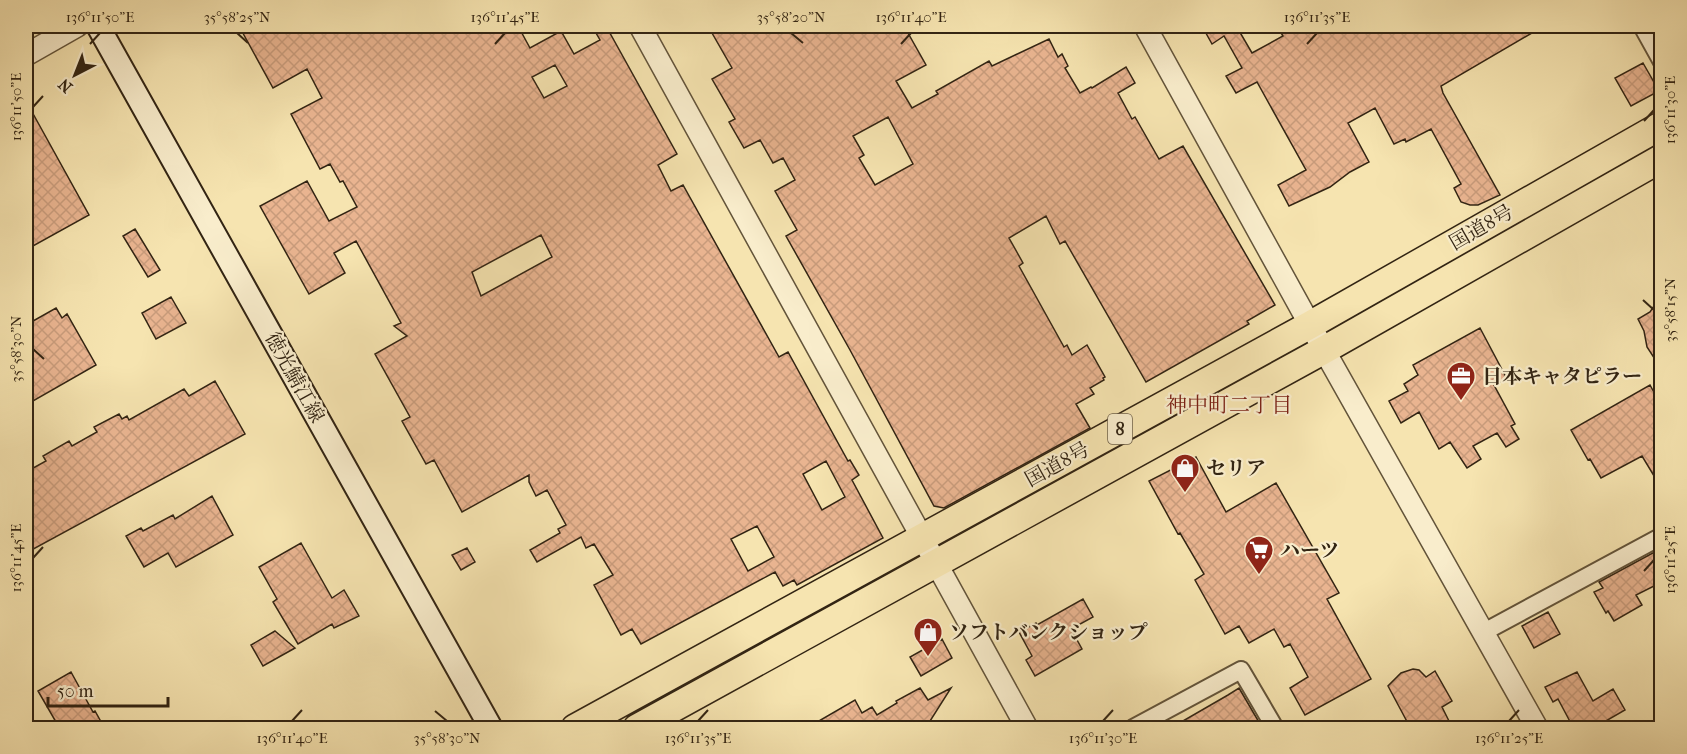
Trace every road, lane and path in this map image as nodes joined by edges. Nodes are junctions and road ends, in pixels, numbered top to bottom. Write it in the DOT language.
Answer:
graph roads {
  1 [pos="77,26"];
  2 [pos="98,26"];
  3 [pos="640,26"];
  4 [pos="1145,26"];
  5 [pos="1642,26"];
  6 [pos="26,55"];
  7 [pos="1662,62"];
  8 [pos="1662,125"];
  9 [pos="1662,158"];
  10 [pos="1310,325"];
  11 [pos="1324,350"];
  12 [pos="1662,536"];
  13 [pos="922,537"];
  14 [pos="936,563"];
  15 [pos="1484,632"];
  16 [pos="491,729"];
  17 [pos="575,729"];
  18 [pos="637,729"];
  19 [pos="1027,729"];
  20 [pos="1133,729"];
  21 [pos="1275,729"];
  22 [pos="1537,729"];
  1 -- 6 [label="street"];
  2 -- 16 [label="main road, 徳光鯖江線"];
  3 -- 13 [label="street"];
  4 -- 10 [label="street"];
  5 -- 7 [label="street"];
  8 -- 10 [label="highway, 国道8号 / 8"];
  9 -- 11 [label="highway, 国道8号 / 8"];
  10 -- 11 [label="street"];
  10 -- 13 [label="highway, 国道8号 / 8"];
  11 -- 14 [label="highway, 国道8号 / 8"];
  11 -- 15 [label="street"];
  12 -- 15 [label="street"];
  13 -- 14 [label="street"];
  13 -- 17 [label="highway, 国道8号 / 8"];
  14 -- 18 [label="highway, 国道8号 / 8"];
  14 -- 19 [label="street"];
  15 -- 22 [label="street"];
  20 -- 21 [label="street"];
}
